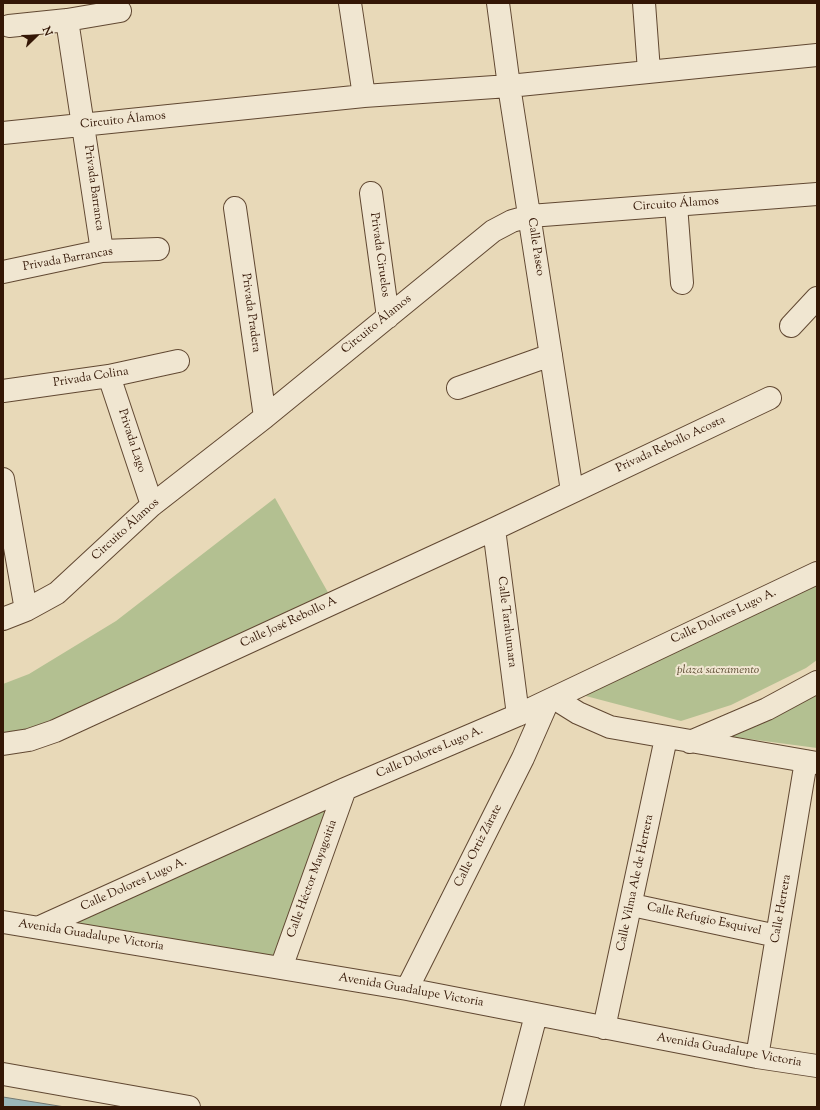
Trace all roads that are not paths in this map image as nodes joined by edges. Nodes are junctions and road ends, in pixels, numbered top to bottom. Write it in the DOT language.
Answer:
graph roads {
  1 [pos="350,3"];
  2 [pos="498,3"];
  3 [pos="644,3"];
  4 [pos="120,11"];
  5 [pos="67,20"];
  6 [pos="9,26"];
  7 [pos="817,54"];
  8 [pos="649,71"];
  9 [pos="509,86"];
  10 [pos="364,96"];
  11 [pos="84,125"];
  12 [pos="3,133"];
  13 [pos="371,193"];
  14 [pos="817,194"];
  15 [pos="676,205"];
  16 [pos="235,208"];
  17 [pos="530,216"];
  18 [pos="158,249"];
  19 [pos="102,251"];
  20 [pos="3,272"];
  21 [pos="682,283"];
  22 [pos="817,298"];
  23 [pos="388,317"];
  24 [pos="792,326"];
  25 [pos="551,355"];
  26 [pos="178,361"];
  27 [pos="110,376"];
  28 [pos="458,388"];
  29 [pos="3,391"];
  30 [pos="770,398"];
  31 [pos="265,417"];
  32 [pos="3,479"];
  33 [pos="572,491"];
  34 [pos="152,505"];
  35 [pos="494,529"];
  36 [pos="817,573"];
  37 [pos="26,610"];
  38 [pos="3,618"];
  39 [pos="817,682"];
  40 [pos="551,699"];
  41 [pos="518,715"];
  42 [pos="666,738"];
  43 [pos="690,742"];
  44 [pos="3,744"];
  45 [pos="812,762"];
  46 [pos="345,789"];
  47 [pos="632,905"];
  48 [pos="3,922"];
  49 [pos="40,927"];
  50 [pos="777,936"];
  51 [pos="281,968"];
  52 [pos="407,989"];
  53 [pos="536,1015"];
  54 [pos="604,1028"];
  55 [pos="757,1057"];
  56 [pos="817,1066"];
  57 [pos="3,1074"];
  58 [pos="189,1107"];
  59 [pos="512,1107"];
  1 -- 10 [label="street"];
  2 -- 9 [label="street, Calle Paseo"];
  3 -- 8 [label="street"];
  4 -- 5 [label="street"];
  5 -- 6 [label="street"];
  5 -- 11 [label="street, Privada Barranca"];
  7 -- 8 [label="street, Circuito Álamos"];
  8 -- 9 [label="street, Circuito Álamos"];
  9 -- 10 [label="street, Circuito Álamos"];
  9 -- 17 [label="street, Calle Paseo"];
  10 -- 11 [label="street, Circuito Álamos"];
  11 -- 12 [label="street, Circuito Álamos"];
  11 -- 19 [label="street, Privada Barranca"];
  13 -- 23 [label="street, Privada Ciruelos"];
  14 -- 15 [label="street, Circuito Álamos"];
  15 -- 17 [label="street, Circuito Álamos"];
  15 -- 21 [label="street"];
  16 -- 31 [label="street, Privada Pradera"];
  17 -- 23 [label="street, Circuito Álamos"];
  17 -- 25 [label="street, Calle Paseo"];
  18 -- 19 [label="street, Privada Barrancas"];
  19 -- 20 [label="street, Privada Barrancas"];
  22 -- 24 [label="street"];
  23 -- 31 [label="street, Circuito Álamos"];
  25 -- 28 [label="street"];
  25 -- 33 [label="street, Calle Paseo"];
  26 -- 27 [label="street, Privada Colina"];
  27 -- 29 [label="street, Privada Colina"];
  27 -- 34 [label="street, Privada Lago"];
  30 -- 33 [label="street, Privada Rebollo Acosta"];
  31 -- 34 [label="street, Circuito Álamos"];
  32 -- 37 [label="street"];
  33 -- 35 [label="street, Calle José Rebollo A"];
  34 -- 37 [label="street, Circuito Álamos"];
  35 -- 41 [label="street, Calle Tarahumara"];
  35 -- 44 [label="street, Calle José Rebollo A"];
  36 -- 40 [label="street, Calle Dolores Lugo A."];
  37 -- 38 [label="street, Circuito Álamos"];
  39 -- 43 [label="street"];
  40 -- 41 [label="street, Calle Dolores Lugo A."];
  40 -- 42 [label="street"];
  40 -- 52 [label="street, Calle Ortiz Zárate"];
  41 -- 46 [label="street, Calle Dolores Lugo A."];
  42 -- 43 [label="street"];
  42 -- 47 [label="street, Calle Vilma Ale de Herrera"];
  43 -- 45 [label="street"];
  45 -- 50 [label="street, Calle Herrera"];
  46 -- 49 [label="street, Calle Dolores Lugo A."];
  46 -- 51 [label="street, Calle Héctor Mayagoitia"];
  47 -- 50 [label="street, Calle Refugio Esquivel"];
  47 -- 54 [label="street, Calle Vilma Ale de Herrera"];
  48 -- 49 [label="street, Avenida Guadalupe Victoria"];
  49 -- 51 [label="street, Avenida Guadalupe Victoria"];
  50 -- 55 [label="street, Calle Herrera"];
  51 -- 52 [label="street, Avenida Guadalupe Victoria"];
  52 -- 53 [label="street, Avenida Guadalupe Victoria"];
  53 -- 54 [label="street, Avenida Guadalupe Victoria"];
  53 -- 59 [label="street"];
  54 -- 55 [label="street, Avenida Guadalupe Victoria"];
  55 -- 56 [label="street, Avenida Guadalupe Victoria"];
  57 -- 58 [label="street"];
}
